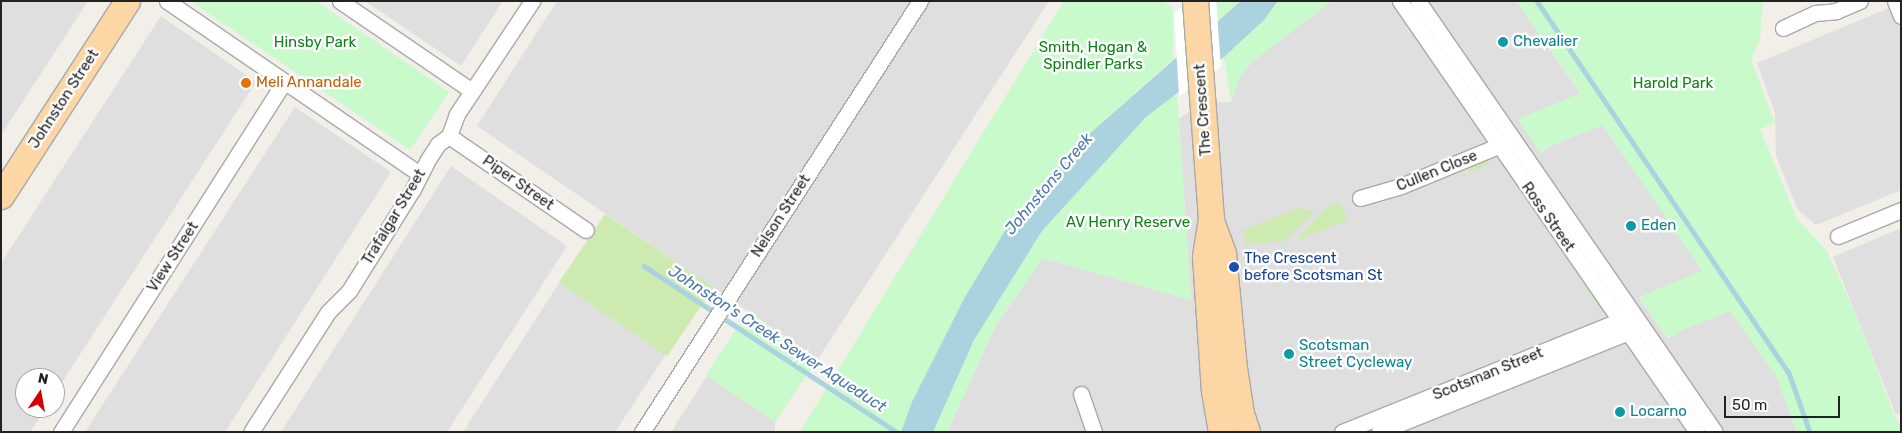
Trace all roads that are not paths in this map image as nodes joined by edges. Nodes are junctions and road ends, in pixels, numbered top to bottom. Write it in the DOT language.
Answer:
graph roads {
  1 [pos="127,1"];
  2 [pos="168,1"];
  3 [pos="340,1"];
  4 [pos="532,1"];
  5 [pos="920,1"];
  6 [pos="1195,1"];
  7 [pos="1400,1"];
  8 [pos="1418,1"];
  9 [pos="1860,1"];
  10 [pos="1895,1"];
  11 [pos="1820,7"];
  12 [pos="1901,16"];
  13 [pos="1783,28"];
  14 [pos="284,82"];
  15 [pos="472,91"];
  16 [pos="449,136"];
  17 [pos="1506,143"];
  18 [pos="420,174"];
  19 [pos="1,196"];
  20 [pos="1360,198"];
  21 [pos="1901,210"];
  22 [pos="1211,218"];
  23 [pos="586,230"];
  24 [pos="1838,236"];
  25 [pos="1631,324"];
  26 [pos="1081,394"];
  27 [pos="61,432"];
  28 [pos="251,432"];
  29 [pos="642,432"];
  30 [pos="1094,432"];
  31 [pos="1220,432"];
  32 [pos="1248,432"];
  33 [pos="1342,432"];
  34 [pos="1379,432"];
  35 [pos="1697,432"];
  36 [pos="1715,432"];
  1 -- 19 [label="main road, Johnston Street"];
  2 -- 14 [label="street"];
  3 -- 15 [label="street"];
  4 -- 15 [label="street, Trafalgar Street"];
  5 -- 29 [label="street, Nelson Street"];
  6 -- 22 [label="main road, The Crescent"];
  7 -- 17 [label="street, Ross Street"];
  8 -- 17 [label="street, Ross Street"];
  9 -- 11 [label="street"];
  10 -- 12 [label="street"];
  11 -- 13 [label="street"];
  14 -- 18 [label="street"];
  14 -- 27 [label="street, View Street"];
  15 -- 16 [label="street, Trafalgar Street"];
  16 -- 18 [label="street, Trafalgar Street"];
  16 -- 23 [label="street, Piper Street"];
  17 -- 20 [label="street, Cullen Close"];
  17 -- 25 [label="street, Ross Street"];
  18 -- 28 [label="street, Trafalgar Street"];
  21 -- 24 [label="street"];
  22 -- 31 [label="main road, The Crescent"];
  22 -- 32 [label="main road, The Crescent"];
  25 -- 33 [label="street, Scotsman Street"];
  25 -- 34 [label="street, Scotsman Street"];
  25 -- 35 [label="street, Ross Street"];
  25 -- 36 [label="street, Ross Street"];
  26 -- 30 [label="street"];
}
